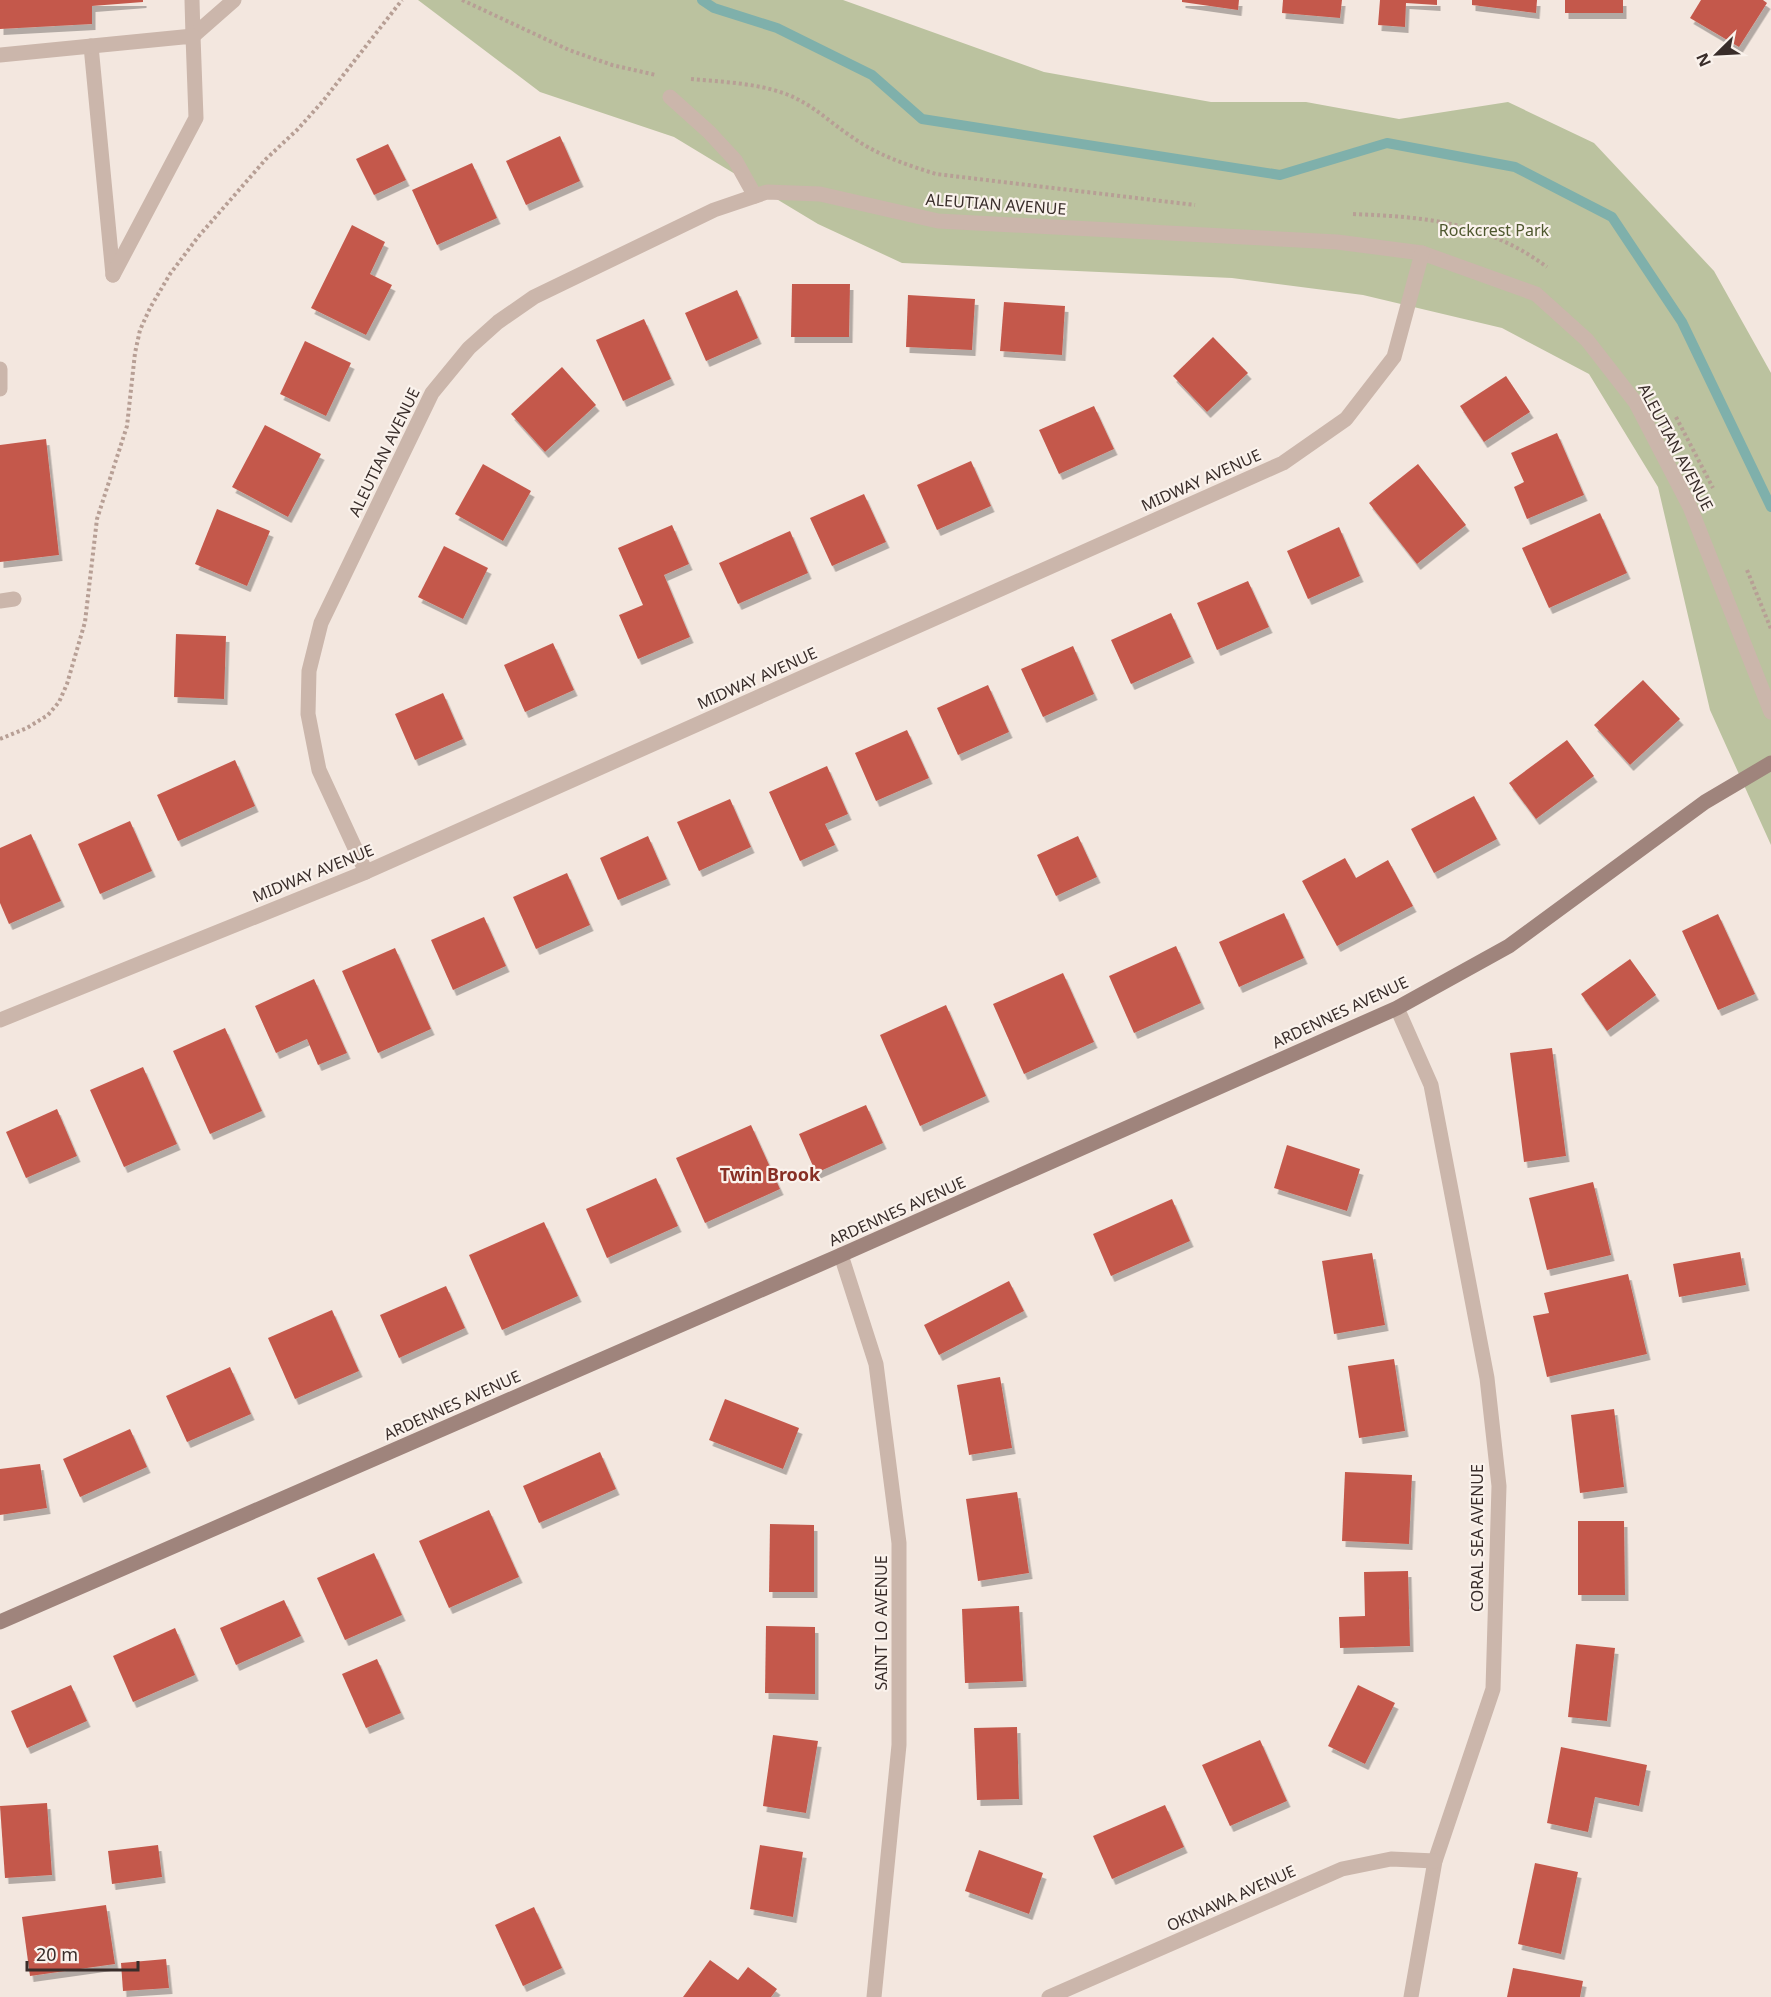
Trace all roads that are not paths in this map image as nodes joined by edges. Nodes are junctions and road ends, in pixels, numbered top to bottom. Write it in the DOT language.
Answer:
graph roads {
  1 [pos="192,0"];
  2 [pos="234,0"];
  3 [pos="193,36"];
  4 [pos="91,46"];
  5 [pos="0,55"];
  6 [pos="670,97"];
  7 [pos="755,196"];
  8 [pos="1422,253"];
  9 [pos="0,369"];
  10 [pos="0,389"];
  11 [pos="1771,712"];
  12 [pos="1771,763"];
  13 [pos="366,872"];
  14 [pos="1397,1008"];
  15 [pos="0,1020"];
  16 [pos="841,1256"];
  17 [pos="0,1622"];
  18 [pos="1435,1861"];
  19 [pos="874,1997"];
  20 [pos="1049,1997"];
  21 [pos="1411,1997"];
  1 -- 3 [label="street"];
  2 -- 3 [label="street"];
  3 -- 4 [label="street"];
  3 -- 4 [label="street"];
  4 -- 5 [label="street"];
  6 -- 7 [label="street"];
  7 -- 8 [label="street, ALEUTIAN AVENUE"];
  7 -- 13 [label="street, ALEUTIAN AVENUE"];
  8 -- 11 [label="street, ALEUTIAN AVENUE"];
  8 -- 13 [label="street, MIDWAY AVENUE"];
  9 -- 10 [label="street"];
  12 -- 14 [label="street, ARDENNES AVENUE"];
  13 -- 15 [label="street, MIDWAY AVENUE"];
  14 -- 16 [label="street, ARDENNES AVENUE"];
  14 -- 18 [label="street, CORAL SEA AVENUE"];
  16 -- 17 [label="street, ARDENNES AVENUE"];
  16 -- 19 [label="street, SAINT LO AVENUE"];
  18 -- 20 [label="street, OKINAWA AVENUE"];
  18 -- 21 [label="street, CORAL SEA AVENUE"];
}
